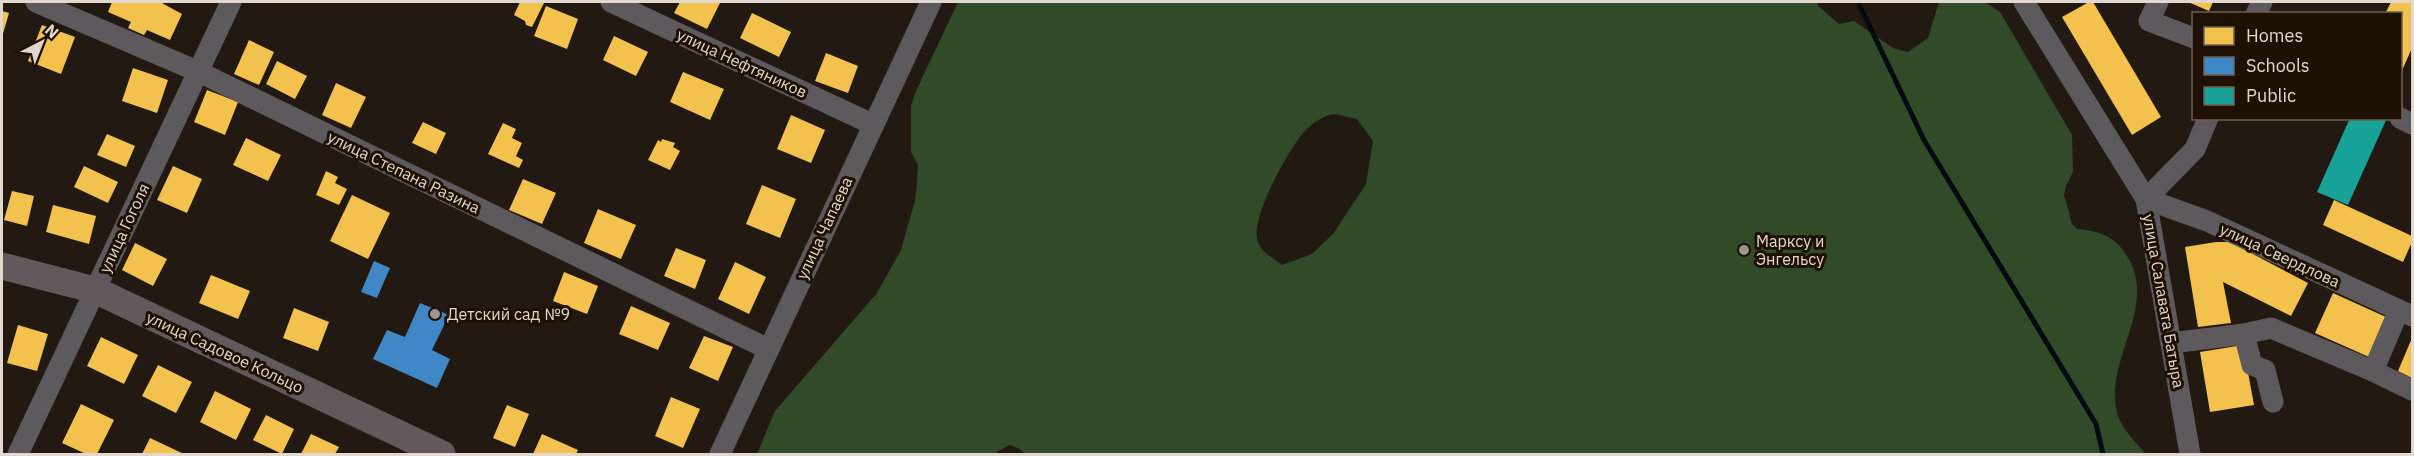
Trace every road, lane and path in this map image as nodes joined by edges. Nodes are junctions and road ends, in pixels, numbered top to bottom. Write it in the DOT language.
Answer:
graph roads {
  1 [pos="36,2"];
  2 [pos="231,2"];
  3 [pos="611,2"];
  4 [pos="931,2"];
  5 [pos="2024,2"];
  6 [pos="2158,2"];
  7 [pos="2192,38"];
  8 [pos="196,71"];
  9 [pos="2207,120"];
  10 [pos="872,124"];
  11 [pos="2146,199"];
  12 [pos="2,266"];
  13 [pos="95,290"];
  14 [pos="2406,313"];
  15 [pos="2244,334"];
  16 [pos="2171,343"];
  17 [pos="768,350"];
  18 [pos="2373,371"];
  19 [pos="2412,390"];
  20 [pos="2273,402"];
  21 [pos="18,454"];
  22 [pos="442,454"];
  23 [pos="720,454"];
  24 [pos="2190,454"];
  1 -- 8 [label="street, улица Степана Разина"];
  2 -- 8 [label="street, улица Гоголя"];
  3 -- 10 [label="street, улица Нефтяников"];
  4 -- 10 [label="street, улица Чапаева"];
  5 -- 11 [label="street, улица Салавата Батыра"];
  6 -- 7 [label="street"];
  8 -- 13 [label="street, улица Гоголя"];
  8 -- 17 [label="street, улица Степана Разина"];
  9 -- 11 [label="street"];
  10 -- 17 [label="street, улица Чапаева"];
  11 -- 14 [label="street, улица Свердлова"];
  11 -- 16 [label="street, улица Салавата Батыра"];
  12 -- 13 [label="main road, улица Садовое Кольцо"];
  13 -- 21 [label="street, улица Гоголя"];
  13 -- 22 [label="main road, улица Садовое Кольцо"];
  14 -- 18 [label="street"];
  15 -- 16 [label="street"];
  15 -- 18 [label="street"];
  15 -- 20 [label="street"];
  16 -- 24 [label="street, улица Салавата Батыра"];
  17 -- 23 [label="street, улица Чапаева"];
  18 -- 19 [label="street"];
}
